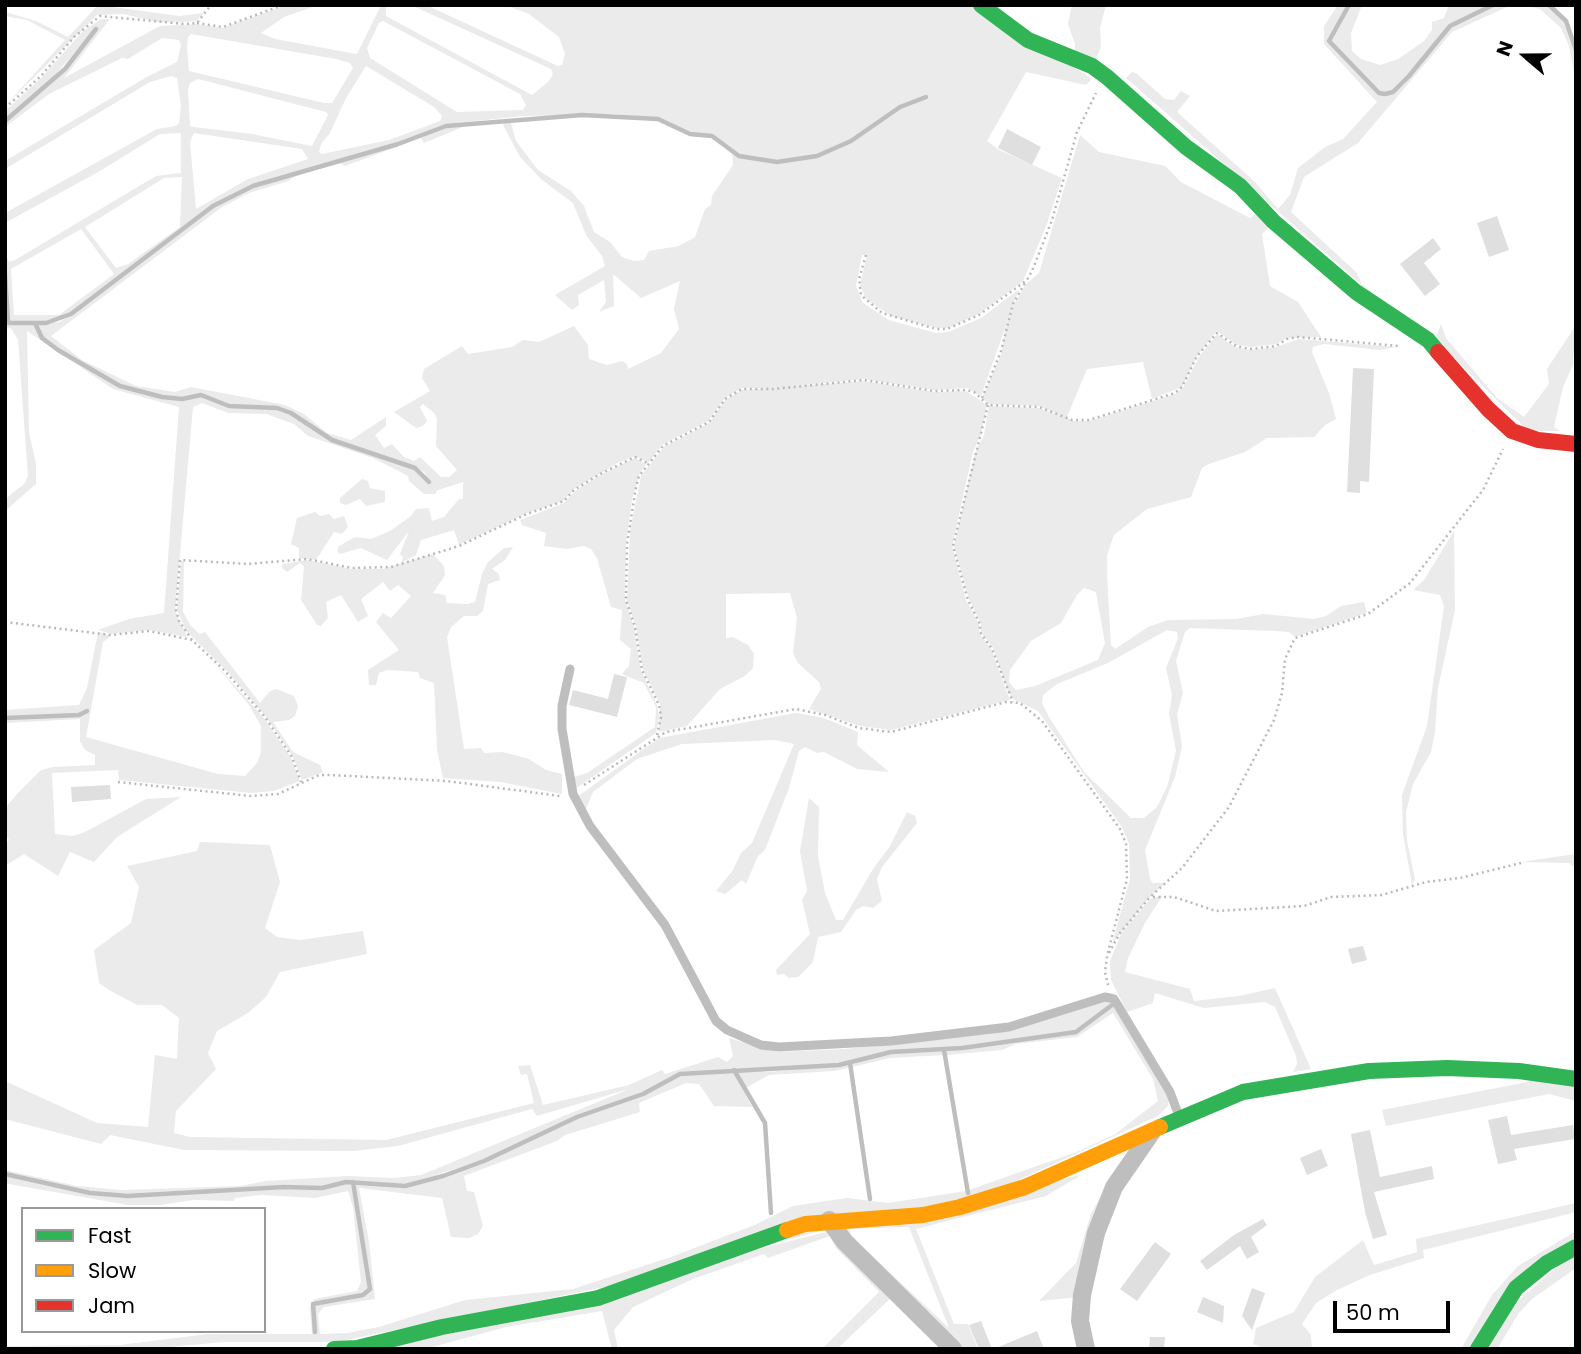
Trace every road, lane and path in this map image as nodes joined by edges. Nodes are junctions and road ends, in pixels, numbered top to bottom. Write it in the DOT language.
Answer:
graph roads {
  1 [pos="211,5"];
  2 [pos="283,5"];
  3 [pos="981,5"];
  4 [pos="197,23"];
  5 [pos="1107,76"];
  6 [pos="5,108"];
  7 [pos="866,255"];
  8 [pos="1027,280"];
  9 [pos="1402,347"];
  10 [pos="982,398"];
  11 [pos="988,405"];
  12 [pos="1512,431"];
  13 [pos="1576,444"];
  14 [pos="648,464"];
  15 [pos="5,622"];
  16 [pos="192,639"];
  17 [pos="570,669"];
  18 [pos="1013,702"];
  19 [pos="657,735"];
  20 [pos="118,782"];
  21 [pos="301,784"];
  22 [pos="573,794"];
  23 [pos="1521,863"];
  24 [pos="1149,898"];
  25 [pos="1107,956"];
  26 [pos="1114,999"];
  27 [pos="1576,1079"];
  28 [pos="1180,1118"];
  29 [pos="1154,1130"];
  30 [pos="829,1220"];
  31 [pos="1576,1247"];
  32 [pos="334,1349"];
  33 [pos="953,1349"];
  34 [pos="1086,1349"];
  35 [pos="1478,1349"];
  1 -- 4 [label="path"];
  2 -- 4 [label="path"];
  3 -- 5 [label="street"];
  4 -- 6 [label="path"];
  5 -- 8 [label="path"];
  5 -- 12 [label="street"];
  7 -- 8 [label="path"];
  8 -- 10 [label="path"];
  9 -- 11 [label="path"];
  10 -- 11 [label="path"];
  10 -- 14 [label="path"];
  11 -- 18 [label="path"];
  12 -- 13 [label="street"];
  12 -- 24 [label="path"];
  14 -- 16 [label="path"];
  14 -- 19 [label="path"];
  15 -- 16 [label="path"];
  16 -- 21 [label="path"];
  17 -- 22 [label="lane"];
  18 -- 19 [label="path"];
  18 -- 25 [label="path"];
  19 -- 22 [label="path"];
  20 -- 21 [label="path"];
  21 -- 22 [label="path"];
  22 -- 26 [label="lane"];
  23 -- 24 [label="path"];
  24 -- 25 [label="path"];
  25 -- 26 [label="path"];
  26 -- 28 [label="lane"];
  27 -- 28 [label="street"];
  28 -- 29 [label="street"];
  29 -- 30 [label="street"];
  29 -- 34 [label="street"];
  30 -- 32 [label="street"];
  30 -- 33 [label="street"];
  31 -- 35 [label="street"];
}
